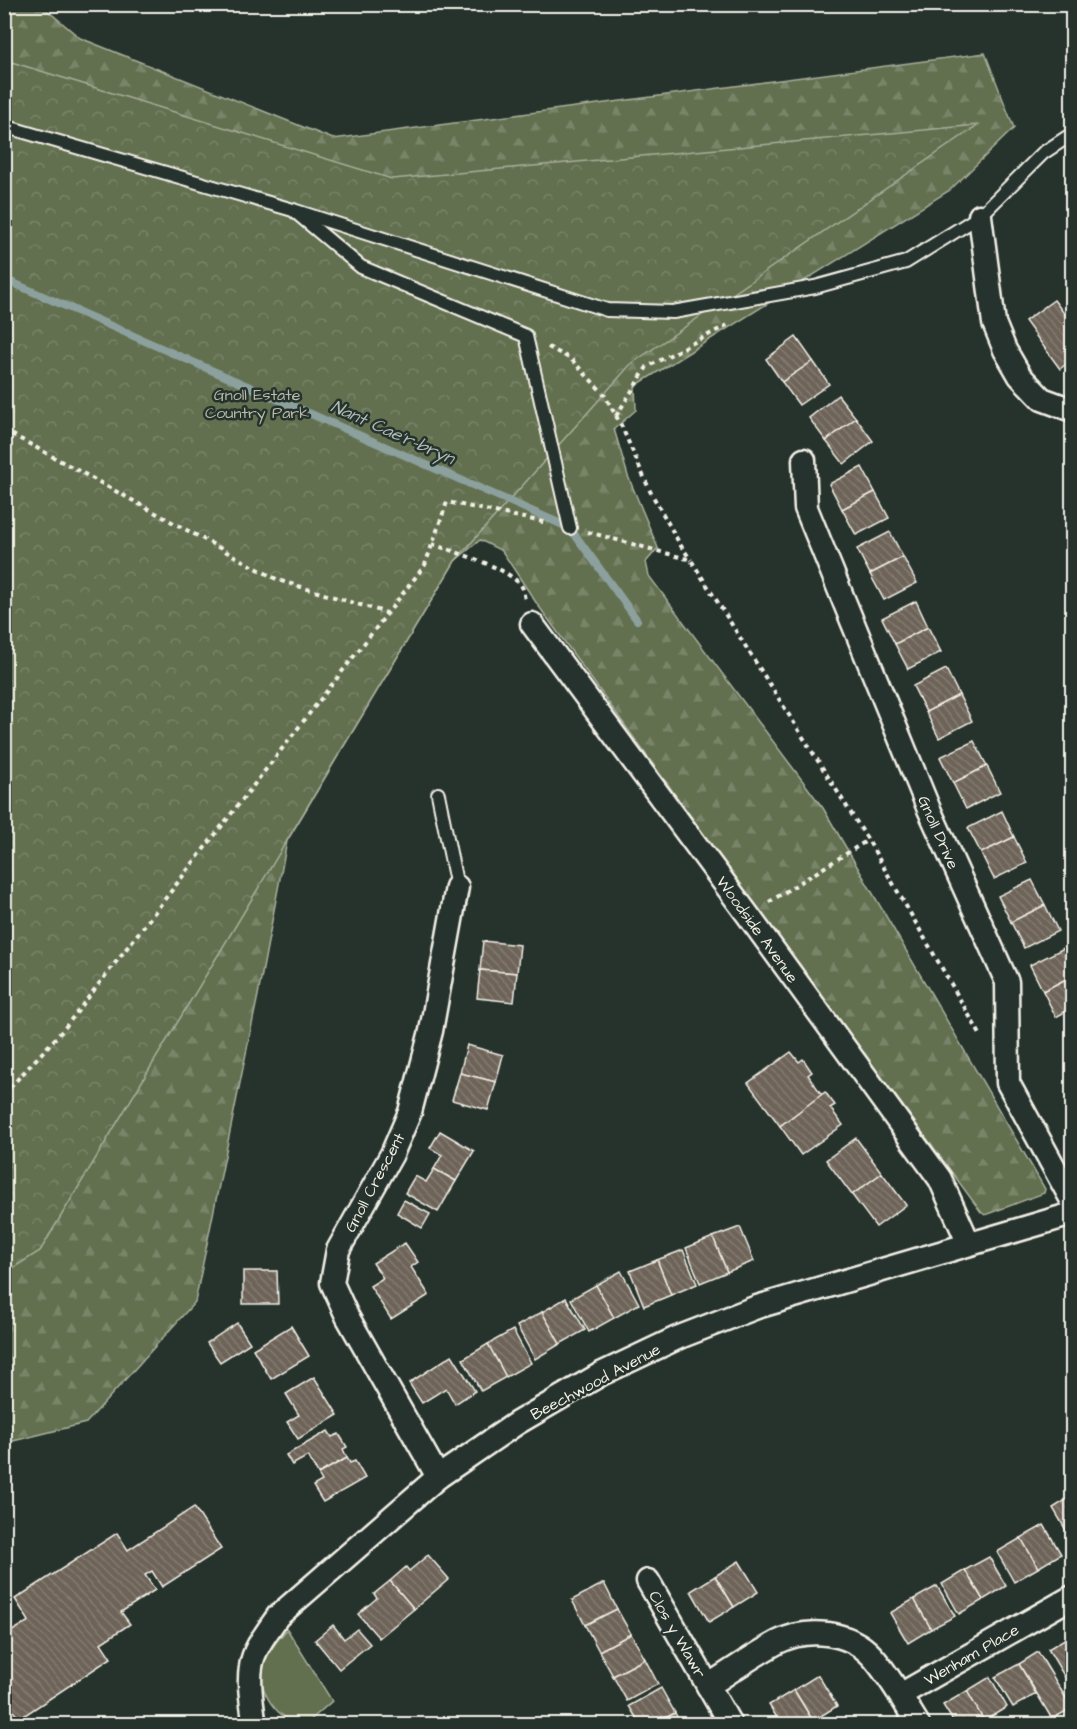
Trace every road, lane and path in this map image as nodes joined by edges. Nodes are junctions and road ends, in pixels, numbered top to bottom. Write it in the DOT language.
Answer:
graph roads {
  1 [pos="4,126"];
  2 [pos="1072,134"];
  3 [pos="293,210"];
  4 [pos="980,216"];
  5 [pos="732,322"];
  6 [pos="526,336"];
  7 [pos="1072,410"];
  8 [pos="616,416"];
  9 [pos="4,430"];
  10 [pos="804,460"];
  11 [pos="570,528"];
  12 [pos="432,544"];
  13 [pos="691,560"];
  14 [pos="387,613"];
  15 [pos="532,624"];
  16 [pos="438,794"];
  17 [pos="868,840"];
  18 [pos="457,887"];
  19 [pos="748,915"];
  20 [pos="985,1042"];
  21 [pos="4,1094"];
  22 [pos="1072,1200"];
  23 [pos="1072,1214"];
  24 [pos="969,1244"];
  25 [pos="438,1477"];
  26 [pos="648,1581"];
  27 [pos="1072,1597"];
  28 [pos="708,1686"];
  29 [pos="900,1695"];
  30 [pos="251,1723"];
  31 [pos="730,1725"];
  32 [pos="918,1725"];
  1 -- 3 [label="lane"];
  2 -- 4 [label="lane"];
  3 -- 4 [label="lane"];
  3 -- 6 [label="lane"];
  4 -- 7 [label="street"];
  5 -- 8 [label="path"];
  6 -- 8 [label="path"];
  6 -- 11 [label="lane"];
  8 -- 13 [label="path"];
  9 -- 14 [label="path"];
  10 -- 22 [label="street, Gnoll Drive"];
  11 -- 12 [label="path"];
  11 -- 13 [label="path"];
  12 -- 14 [label="path"];
  12 -- 15 [label="path"];
  13 -- 17 [label="path"];
  14 -- 21 [label="path"];
  15 -- 19 [label="street, Woodside Avenue"];
  16 -- 18 [label="lane, Gnoll Crescent"];
  17 -- 19 [label="path"];
  17 -- 20 [label="path"];
  18 -- 25 [label="street, Gnoll Crescent"];
  19 -- 24 [label="street, Woodside Avenue"];
  23 -- 24 [label="street, Beechwood Avenue"];
  24 -- 25 [label="street, Beechwood Avenue"];
  25 -- 30 [label="street, Beechwood Avenue"];
  26 -- 28 [label="street, Clos y Wawr"];
  27 -- 29 [label="street, Wenham Place"];
  28 -- 29 [label="street, Clos y Wawr"];
  28 -- 31 [label="street, Clos y Wawr"];
  29 -- 32 [label="street"];
}
